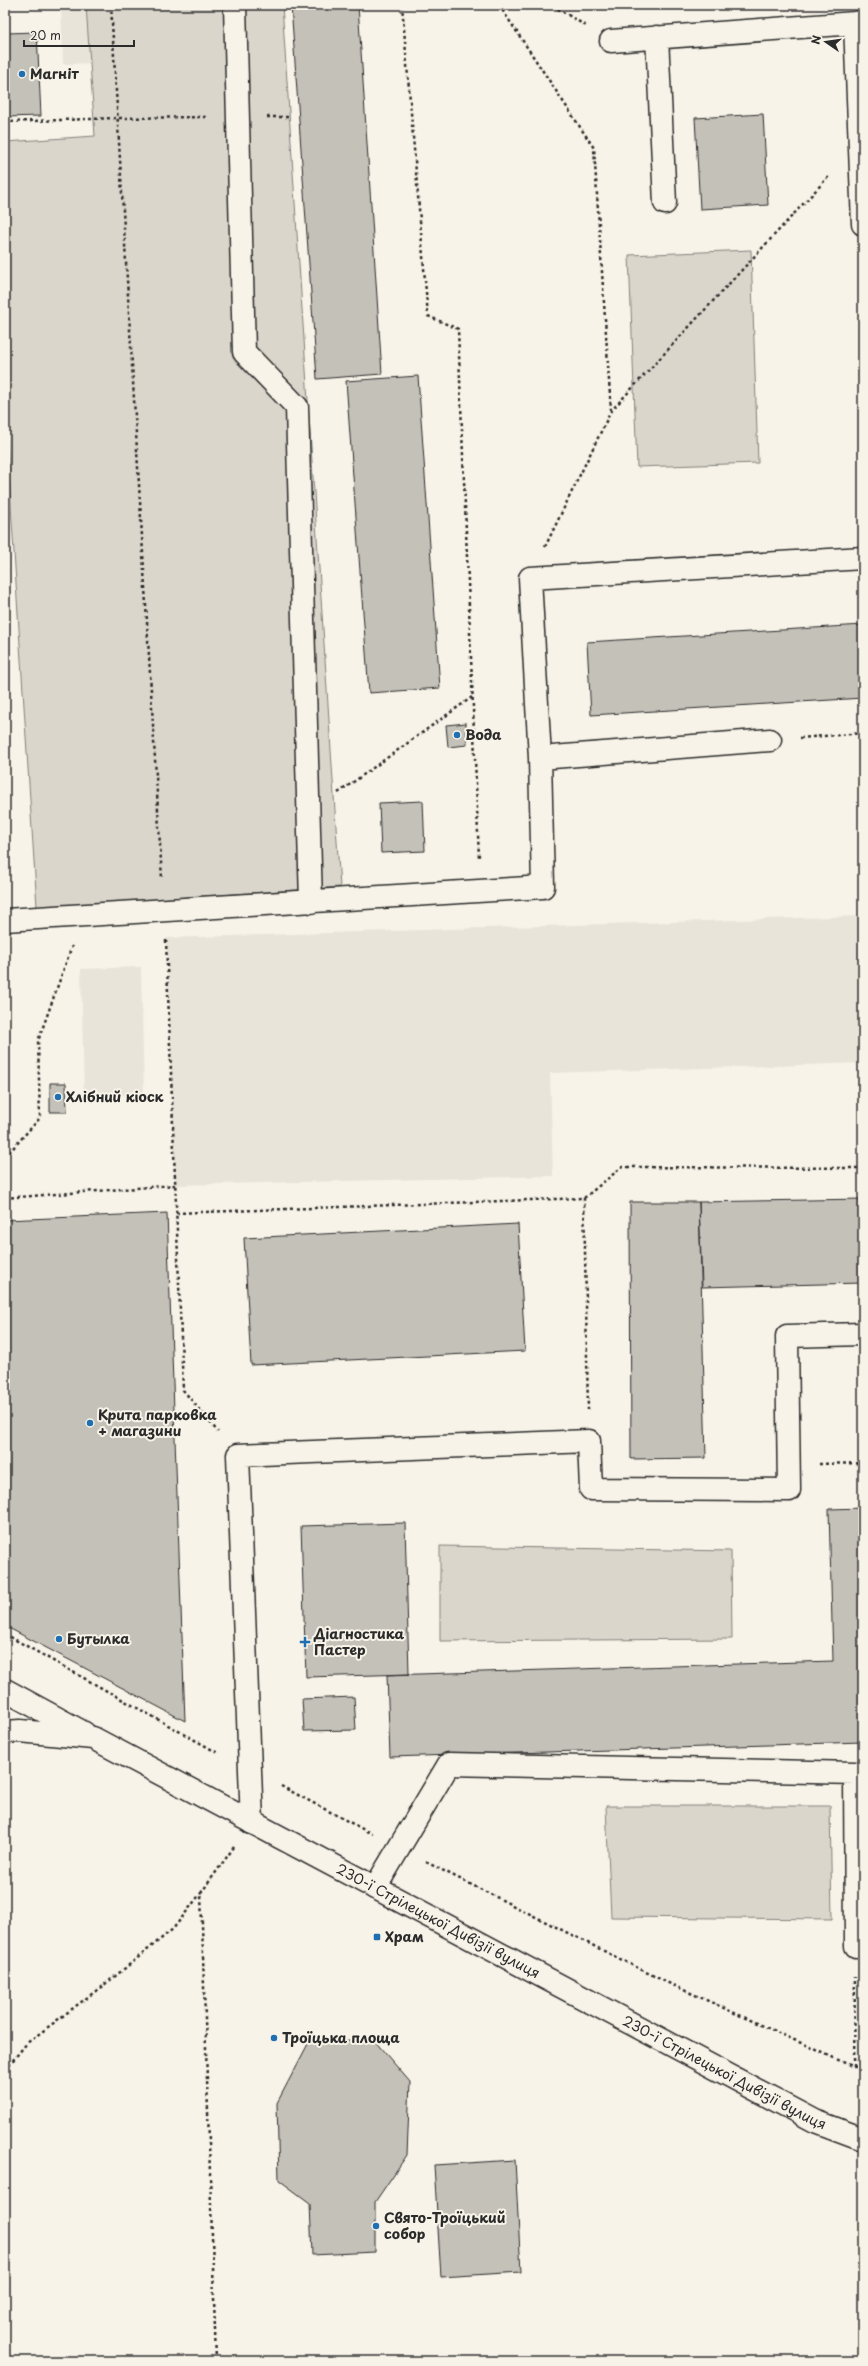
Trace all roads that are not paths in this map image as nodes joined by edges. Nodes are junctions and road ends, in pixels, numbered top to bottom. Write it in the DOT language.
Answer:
graph roads {
  1 [pos="235,5"];
  2 [pos="859,22"];
  3 [pos="657,37"];
  4 [pos="611,40"];
  5 [pos="665,203"];
  6 [pos="863,224"];
  7 [pos="863,558"];
  8 [pos="770,740"];
  9 [pos="540,758"];
  10 [pos="311,902"];
  11 [pos="5,920"];
  12 [pos="863,1334"];
  13 [pos="5,1690"];
  14 [pos="5,1732"];
  15 [pos="94,1738"];
  16 [pos="252,1823"];
  17 [pos="375,1888"];
  18 [pos="856,1946"];
  19 [pos="863,2139"];
  1 -- 10 [label="street"];
  2 -- 3 [label="street"];
  2 -- 6 [label="street"];
  3 -- 4 [label="street"];
  3 -- 5 [label="street"];
  7 -- 9 [label="street"];
  8 -- 9 [label="street"];
  9 -- 10 [label="street"];
  10 -- 11 [label="street"];
  12 -- 16 [label="street"];
  13 -- 15 [label="street"];
  14 -- 15 [label="street, 230-ї Стрілецької Дивізії вулиця"];
  15 -- 16 [label="street, 230-ї Стрілецької Дивізії вулиця"];
  16 -- 17 [label="street, 230-ї Стрілецької Дивізії вулиця"];
  17 -- 18 [label="street"];
  17 -- 19 [label="street, 230-ї Стрілецької Дивізії вулиця"];
}
